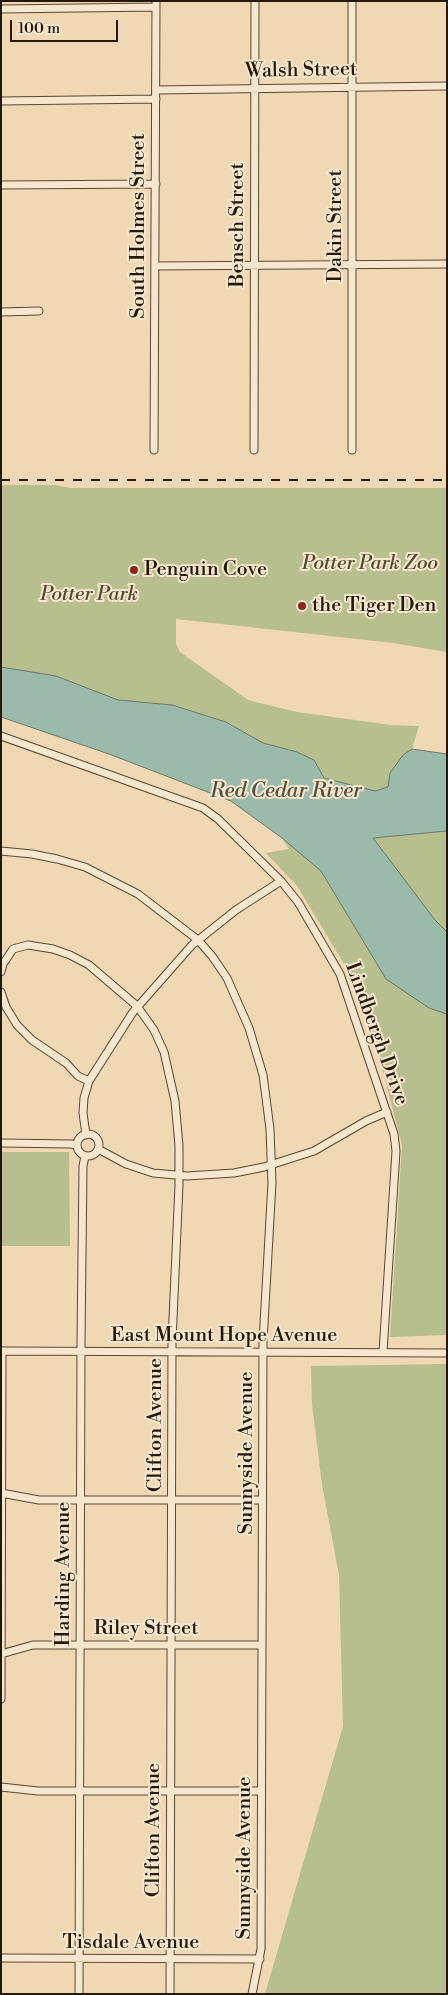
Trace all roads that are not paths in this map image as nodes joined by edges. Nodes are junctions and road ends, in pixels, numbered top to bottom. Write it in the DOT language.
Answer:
graph roads {
  1 [pos="255,1"];
  2 [pos="352,1"];
  3 [pos="156,4"];
  4 [pos="1,9"];
  5 [pos="447,86"];
  6 [pos="352,87"];
  7 [pos="255,88"];
  8 [pos="156,90"];
  9 [pos="156,99"];
  10 [pos="1,101"];
  11 [pos="156,184"];
  12 [pos="1,185"];
  13 [pos="447,264"];
  14 [pos="351,265"];
  15 [pos="156,266"];
  16 [pos="255,266"];
  17 [pos="39,311"];
  18 [pos="1,312"];
  19 [pos="154,450"];
  20 [pos="254,450"];
  21 [pos="352,450"];
  22 [pos="1,736"];
  23 [pos="1,850"];
  24 [pos="281,881"];
  25 [pos="198,940"];
  26 [pos="1,972"];
  27 [pos="1,992"];
  28 [pos="137,1006"];
  29 [pos="89,1082"];
  30 [pos="387,1112"];
  31 [pos="86,1135"];
  32 [pos="1,1143"];
  33 [pos="77,1145"];
  34 [pos="98,1149"];
  35 [pos="85,1156"];
  36 [pos="272,1164"];
  37 [pos="179,1176"];
  38 [pos="2,1351"];
  39 [pos="81,1351"];
  40 [pos="172,1352"];
  41 [pos="263,1352"];
  42 [pos="383,1352"];
  43 [pos="447,1353"];
  44 [pos="2,1493"];
  45 [pos="81,1500"];
  46 [pos="172,1500"];
  47 [pos="262,1500"];
  48 [pos="171,1645"];
  49 [pos="262,1645"];
  50 [pos="80,1646"];
  51 [pos="1,1654"];
  52 [pos="1,1699"];
  53 [pos="1,1787"];
  54 [pos="80,1791"];
  55 [pos="170,1791"];
  56 [pos="261,1791"];
  57 [pos="1,1958"];
  58 [pos="79,1959"];
  59 [pos="170,1959"];
  60 [pos="260,1959"];
  61 [pos="79,1994"];
  62 [pos="170,1994"];
  63 [pos="252,1994"];
  1 -- 7 [label="street, Bensch Street"];
  2 -- 6 [label="street, Dakin Street"];
  3 -- 4 [label="street"];
  3 -- 8 [label="street, South Holmes Street"];
  5 -- 6 [label="street, Walsh Street"];
  6 -- 7 [label="street, Walsh Street"];
  6 -- 14 [label="street, Dakin Street"];
  7 -- 8 [label="street, Walsh Street"];
  7 -- 16 [label="street, Bensch Street"];
  8 -- 9 [label="street, South Holmes Street"];
  9 -- 10 [label="street"];
  9 -- 11 [label="street, South Holmes Street"];
  11 -- 12 [label="street"];
  11 -- 15 [label="street, South Holmes Street"];
  13 -- 14 [label="street"];
  14 -- 16 [label="street"];
  14 -- 21 [label="street, Dakin Street"];
  15 -- 16 [label="street"];
  15 -- 19 [label="street, South Holmes Street"];
  16 -- 20 [label="street, Bensch Street"];
  17 -- 18 [label="street"];
  22 -- 24 [label="street, Lindbergh Drive"];
  23 -- 25 [label="street, Sunnyside Avenue"];
  24 -- 25 [label="street"];
  24 -- 30 [label="street, Lindbergh Drive"];
  25 -- 28 [label="street"];
  25 -- 36 [label="street, Sunnyside Avenue"];
  26 -- 28 [label="street, Clifton Avenue"];
  27 -- 29 [label="street"];
  28 -- 29 [label="street"];
  28 -- 37 [label="street, Clifton Avenue"];
  29 -- 31 [label="street"];
  30 -- 36 [label="street"];
  30 -- 42 [label="street, Lindbergh Drive"];
  31 -- 33 [label="street"];
  31 -- 34 [label="street"];
  32 -- 33 [label="street"];
  33 -- 35 [label="street"];
  34 -- 35 [label="street"];
  34 -- 37 [label="street"];
  35 -- 39 [label="street, Harding Avenue"];
  36 -- 37 [label="street"];
  36 -- 41 [label="street, Sunnyside Avenue"];
  37 -- 40 [label="street, Clifton Avenue"];
  38 -- 39 [label="street, East Mount Hope Avenue"];
  38 -- 44 [label="street"];
  39 -- 40 [label="street, East Mount Hope Avenue"];
  39 -- 45 [label="street, Harding Avenue"];
  40 -- 41 [label="street, East Mount Hope Avenue"];
  40 -- 46 [label="street, Clifton Avenue"];
  41 -- 42 [label="street, East Mount Hope Avenue"];
  41 -- 47 [label="street, Sunnyside Avenue"];
  42 -- 43 [label="street, East Mount Hope Avenue"];
  44 -- 45 [label="street"];
  44 -- 51 [label="street"];
  45 -- 46 [label="street"];
  45 -- 50 [label="street, Harding Avenue"];
  46 -- 47 [label="street"];
  46 -- 48 [label="street, Clifton Avenue"];
  47 -- 49 [label="street, Sunnyside Avenue"];
  48 -- 49 [label="street, Riley Street"];
  48 -- 50 [label="street, Riley Street"];
  48 -- 55 [label="street, Clifton Avenue"];
  49 -- 56 [label="street, Sunnyside Avenue"];
  50 -- 51 [label="street, Riley Street"];
  50 -- 54 [label="street, Harding Avenue"];
  51 -- 52 [label="street"];
  53 -- 54 [label="street"];
  54 -- 55 [label="street"];
  54 -- 58 [label="street, Harding Avenue"];
  55 -- 56 [label="street"];
  55 -- 59 [label="street, Clifton Avenue"];
  56 -- 60 [label="street, Sunnyside Avenue"];
  57 -- 58 [label="street, Tisdale Avenue"];
  58 -- 59 [label="street, Tisdale Avenue"];
  58 -- 61 [label="street, Harding Avenue"];
  59 -- 60 [label="street, Tisdale Avenue"];
  59 -- 62 [label="street, Clifton Avenue"];
  60 -- 63 [label="street, Sunnyside Avenue"];
}
